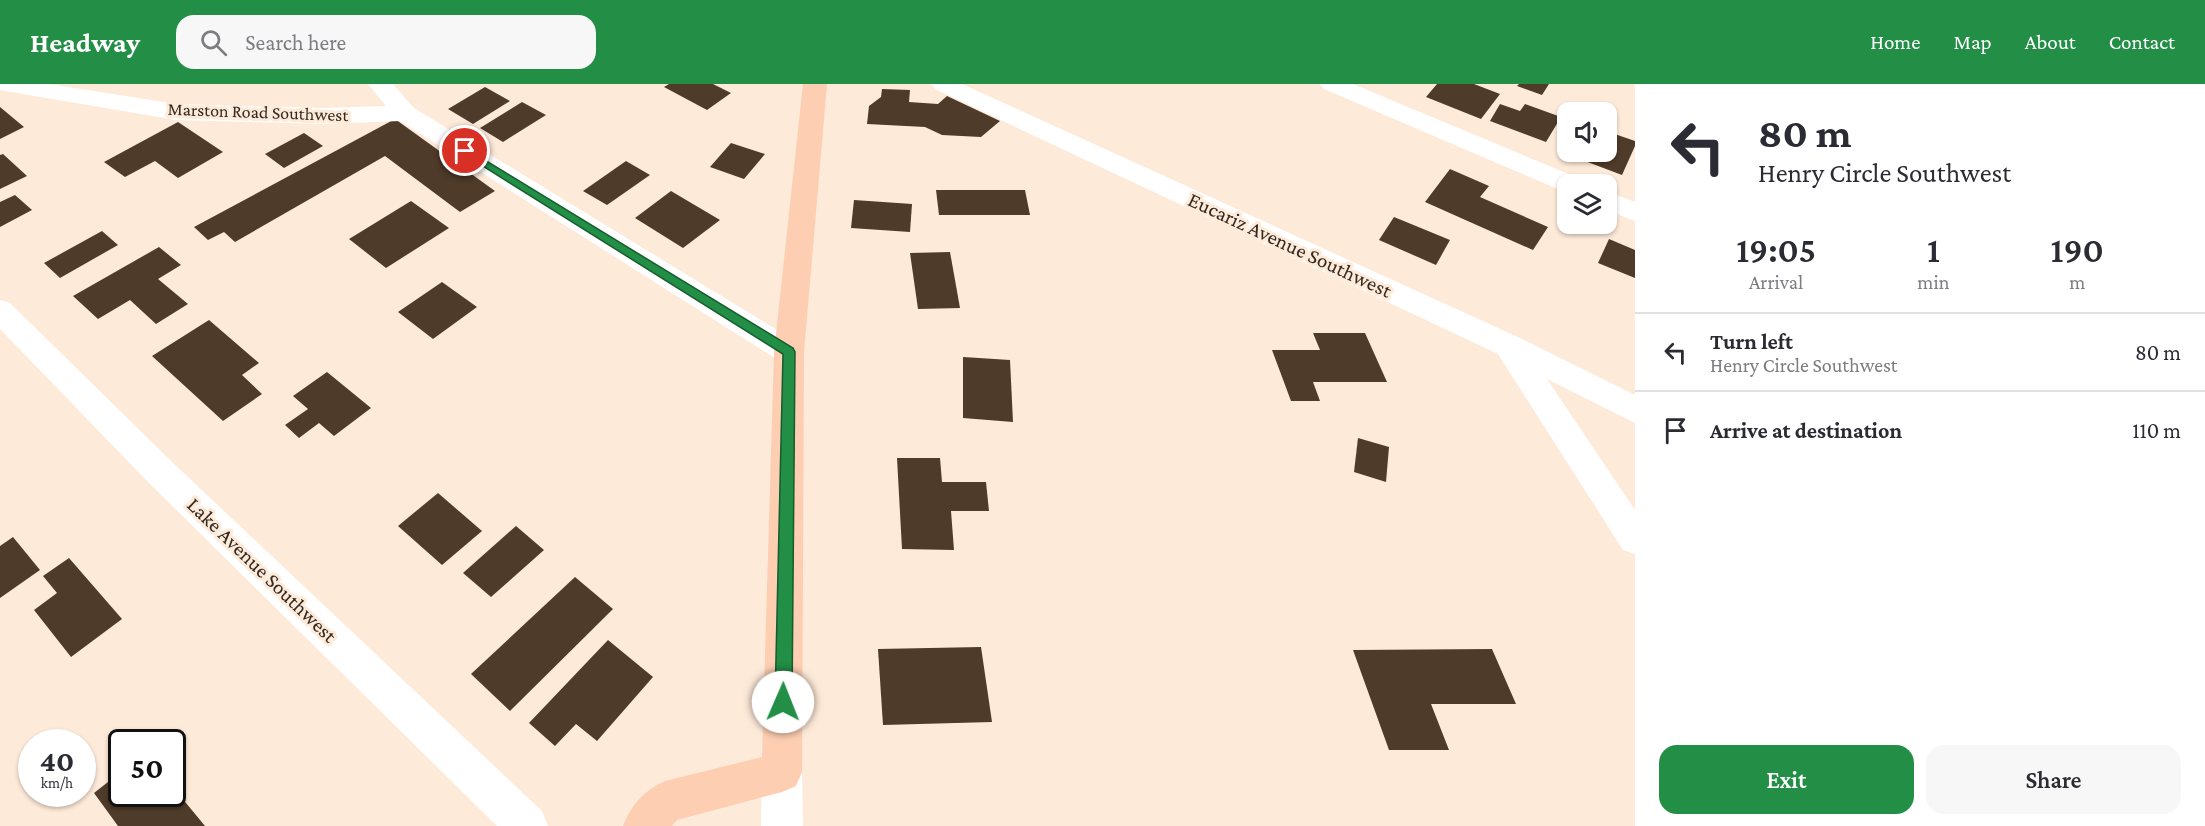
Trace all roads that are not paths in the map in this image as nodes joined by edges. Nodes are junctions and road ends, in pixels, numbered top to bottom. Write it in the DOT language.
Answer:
graph roads {
  1 [pos="5,84"];
  2 [pos="380,84"];
  3 [pos="815,84"];
  4 [pos="943,84"];
  5 [pos="1332,84"];
  6 [pos="405,113"];
  7 [pos="1557,179"];
  8 [pos="1617,205"];
  9 [pos="1635,212"];
  10 [pos="0,311"];
  11 [pos="1509,346"];
  12 [pos="789,352"];
  13 [pos="1635,410"];
  14 [pos="1635,539"];
  15 [pos="782,772"];
  16 [pos="527,826"];
  17 [pos="644,826"];
  18 [pos="782,826"];
  1 -- 6 [label="street, Marston Road Southwest"];
  2 -- 6 [label="street"];
  3 -- 12 [label="main road"];
  4 -- 11 [label="street, Eucariz Avenue Southwest"];
  5 -- 7 [label="street"];
  6 -- 12 [label="street"];
  8 -- 9 [label="street"];
  10 -- 16 [label="street, Lake Avenue Southwest"];
  11 -- 13 [label="street, Eucariz Avenue Southwest"];
  11 -- 14 [label="street"];
  12 -- 15 [label="main road"];
  15 -- 17 [label="main road"];
  15 -- 18 [label="street"];
}
